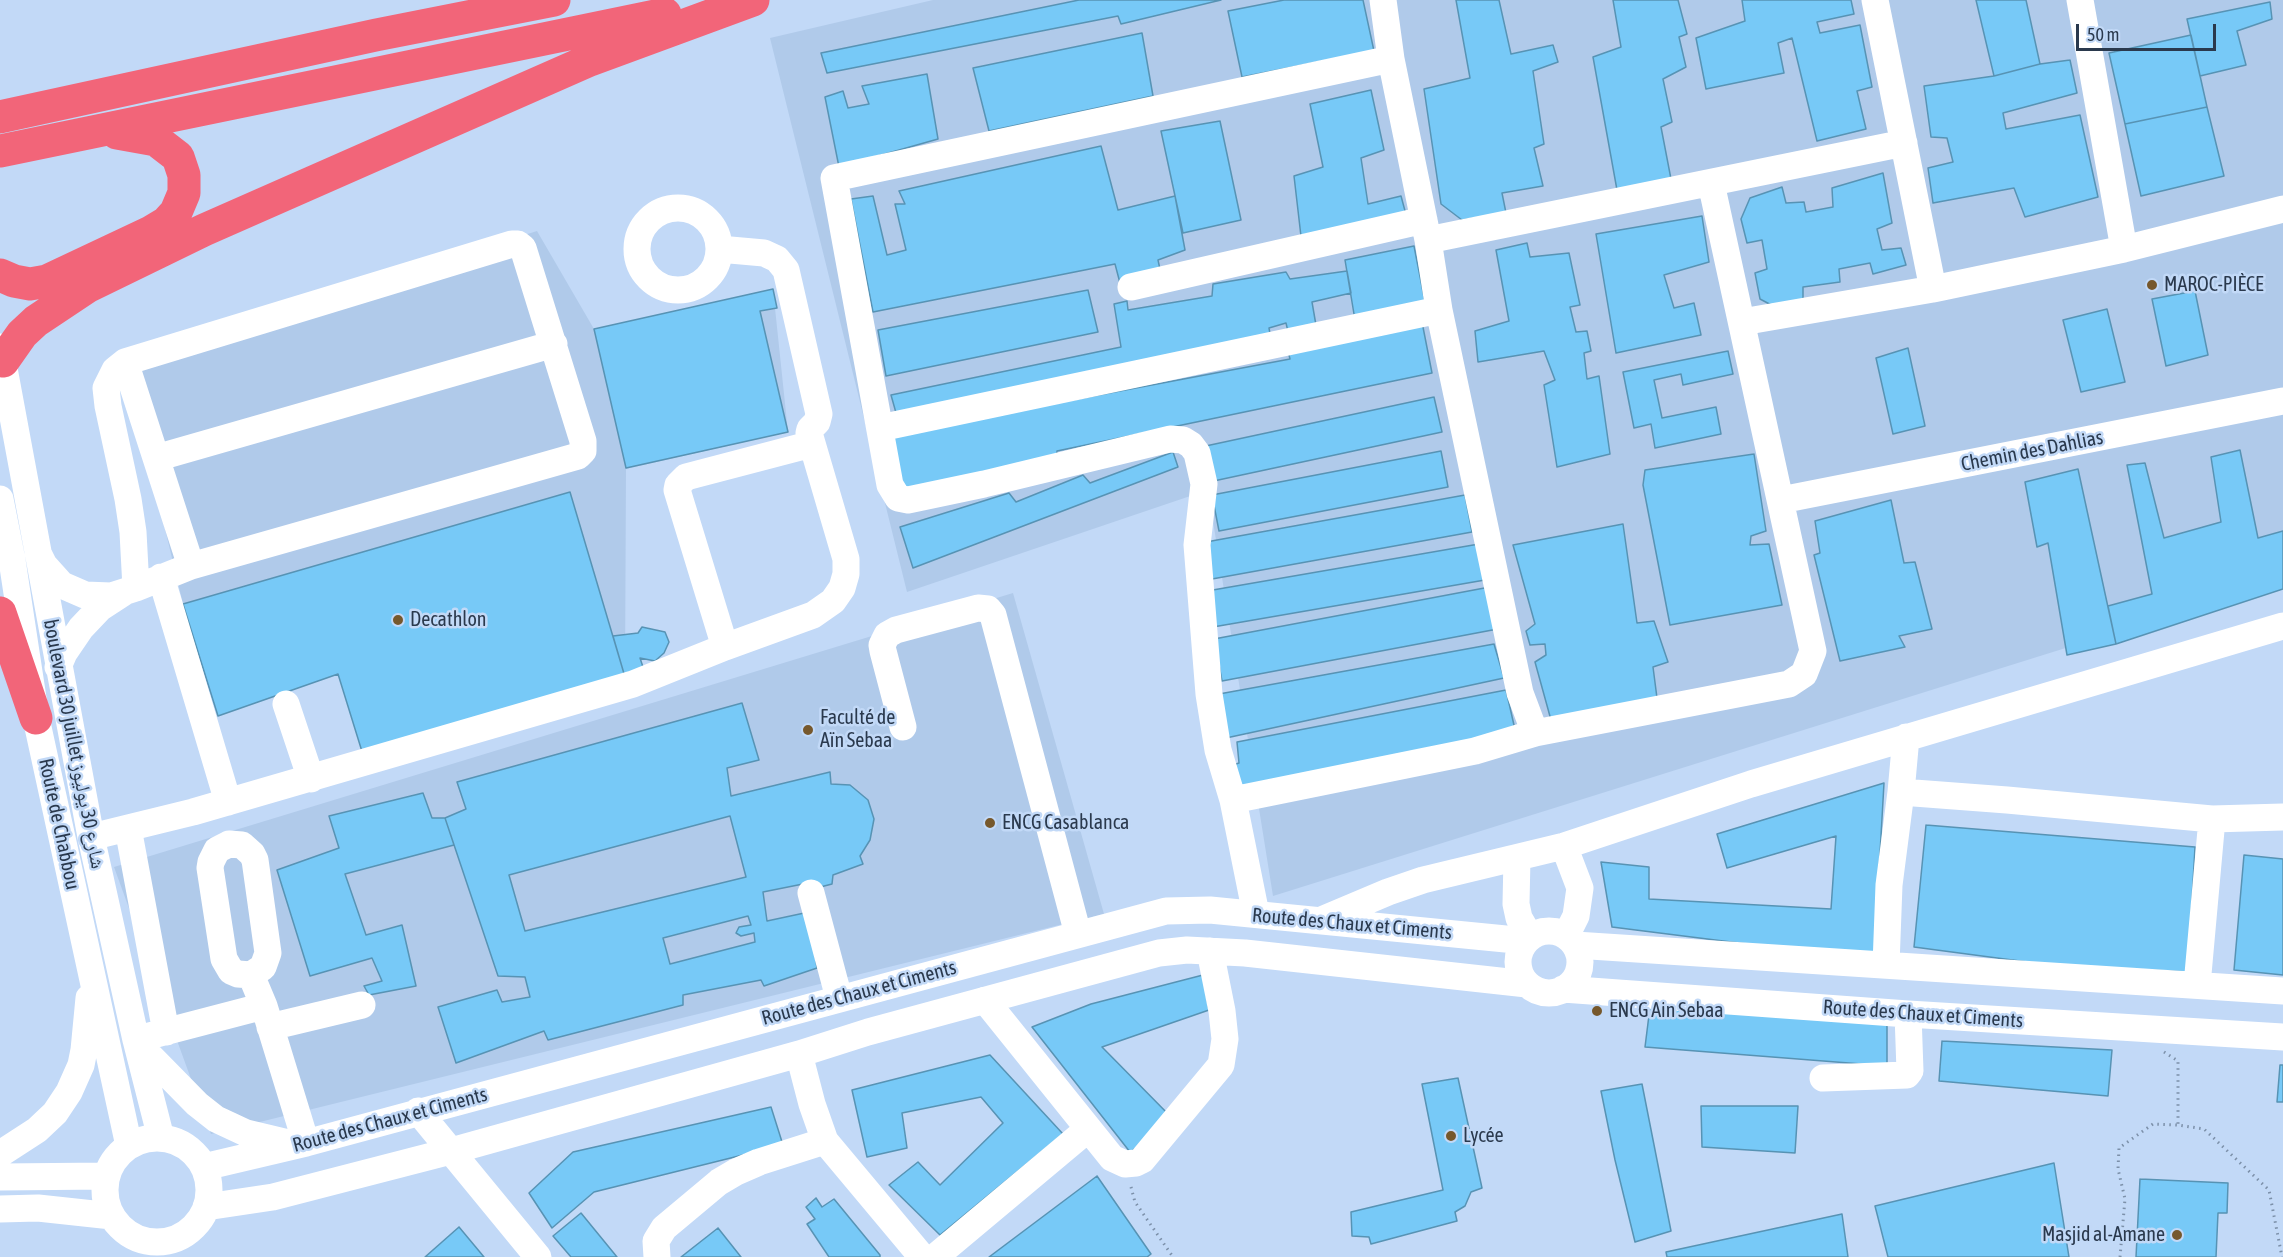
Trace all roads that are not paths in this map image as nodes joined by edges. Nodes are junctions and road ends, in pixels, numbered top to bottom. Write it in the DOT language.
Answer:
graph roads {
  1 [pos="554,0"];
  2 [pos="737,0"];
  3 [pos="753,0"];
  4 [pos="1383,0"];
  5 [pos="1875,0"];
  6 [pos="2080,0"];
  7 [pos="1391,59"];
  8 [pos="0,117"];
  9 [pos="82,135"];
  10 [pos="1904,142"];
  11 [pos="0,151"];
  12 [pos="1711,183"];
  13 [pos="2283,209"];
  14 [pos="1426,230"];
  15 [pos="719,249"];
  16 [pos="2124,249"];
  17 [pos="0,274"];
  18 [pos="1131,287"];
  19 [pos="1933,289"];
  20 [pos="1438,310"];
  21 [pos="1742,322"];
  22 [pos="554,344"];
  23 [pos="2,354"];
  24 [pos="125,362"];
  25 [pos="2283,401"];
  26 [pos="879,428"];
  27 [pos="812,444"];
  28 [pos="156,458"];
  29 [pos="0,499"];
  30 [pos="1781,500"];
  31 [pos="38,553"];
  32 [pos="191,566"];
  33 [pos="161,577"];
  34 [pos="130,590"];
  35 [pos="0,613"];
  36 [pos="2283,626"];
  37 [pos="725,647"];
  38 [pos="58,667"];
  39 [pos="286,704"];
  40 [pos="36,718"];
  41 [pos="903,727"];
  42 [pos="1535,733"];
  43 [pos="1906,737"];
  44 [pos="310,778"];
  45 [pos="1901,792"];
  46 [pos="1233,800"];
  47 [pos="228,802"];
  48 [pos="2283,817"];
  49 [pos="2212,819"];
  50 [pos="128,828"];
  51 [pos="91,837"];
  52 [pos="1564,846"];
  53 [pos="1517,858"];
  54 [pos="811,893"];
  55 [pos="1256,914"];
  56 [pos="1321,920"];
  57 [pos="1078,934"];
  58 [pos="1528,939"];
  59 [pos="1571,941"];
  60 [pos="1210,951"];
  61 [pos="1886,965"];
  62 [pos="91,972"];
  63 [pos="251,975"];
  64 [pos="1527,984"];
  65 [pos="2197,985"];
  66 [pos="1563,989"];
  67 [pos="2283,991"];
  68 [pos="839,998"];
  69 [pos="985,1000"];
  70 [pos="362,1005"];
  71 [pos="1908,1014"];
  72 [pos="267,1017"];
  73 [pos="166,1032"];
  74 [pos="2283,1037"];
  75 [pos="136,1041"];
  76 [pos="799,1054"];
  77 [pos="1823,1078"];
  78 [pos="418,1111"];
  79 [pos="1088,1129"];
  80 [pos="161,1138"];
  81 [pos="825,1141"];
  82 [pos="302,1144"];
  83 [pos="129,1146"];
  84 [pos="451,1151"];
  85 [pos="0,1154"];
  86 [pos="204,1167"];
  87 [pos="107,1176"];
  88 [pos="0,1177"];
  89 [pos="206,1207"];
  90 [pos="0,1209"];
  91 [pos="112,1216"];
  92 [pos="154,1248"];
  93 [pos="538,1257"];
  94 [pos="657,1257"];
  95 [pos="922,1257"];
  96 [pos="934,1257"];
  1 -- 8 [label="highway"];
  2 -- 9 [label="highway"];
  3 -- 23 [label="highway"];
  4 -- 7 [label="street"];
  5 -- 10 [label="street"];
  6 -- 16 [label="street"];
  7 -- 14 [label="street"];
  7 -- 26 [label="street"];
  9 -- 11 [label="highway"];
  9 -- 17 [label="highway"];
  10 -- 12 [label="street"];
  10 -- 19 [label="street"];
  12 -- 14 [label="street"];
  12 -- 21 [label="street"];
  13 -- 16 [label="street"];
  14 -- 18 [label="street"];
  14 -- 20 [label="street"];
  15 -- 27 [label="street"];
  16 -- 19 [label="street"];
  19 -- 21 [label="street"];
  20 -- 26 [label="street"];
  20 -- 42 [label="street"];
  21 -- 30 [label="street"];
  22 -- 24 [label="street"];
  22 -- 28 [label="street"];
  22 -- 32 [label="street"];
  23 -- 31 [label="street, boulevard 30 juillet شارع 30 يوليوز"];
  24 -- 28 [label="street"];
  24 -- 34 [label="street"];
  25 -- 30 [label="street, Chemin des Dahlias"];
  26 -- 46 [label="street"];
  27 -- 37 [label="street"];
  27 -- 37 [label="street"];
  28 -- 32 [label="street"];
  29 -- 40 [label="street, Route de Chabbou"];
  30 -- 42 [label="street"];
  31 -- 34 [label="street"];
  31 -- 38 [label="street, boulevard 30 juillet شارع 30 يوليوز"];
  32 -- 33 [label="street"];
  33 -- 34 [label="street"];
  33 -- 47 [label="street"];
  34 -- 38 [label="street"];
  35 -- 40 [label="highway"];
  36 -- 43 [label="street"];
  37 -- 44 [label="street"];
  38 -- 51 [label="street, boulevard 30 juillet شارع 30 يوليوز"];
  39 -- 44 [label="street"];
  40 -- 62 [label="street, Route de Chabbou"];
  41 -- 57 [label="street"];
  42 -- 46 [label="street"];
  43 -- 45 [label="street"];
  43 -- 52 [label="street"];
  44 -- 47 [label="street"];
  45 -- 49 [label="street"];
  45 -- 61 [label="street"];
  46 -- 55 [label="street"];
  47 -- 50 [label="street"];
  48 -- 49 [label="street"];
  49 -- 65 [label="street"];
  50 -- 51 [label="street"];
  50 -- 73 [label="street"];
  51 -- 75 [label="street, boulevard 30 juillet شارع 30 يوليوز"];
  52 -- 53 [label="street"];
  52 -- 59 [label="street"];
  53 -- 56 [label="street"];
  53 -- 58 [label="street"];
  54 -- 68 [label="street"];
  55 -- 56 [label="street, Route des Chaux et Ciments"];
  55 -- 57 [label="street, Route des Chaux et Ciments"];
  56 -- 58 [label="street, Route des Chaux et Ciments"];
  57 -- 68 [label="street, Route des Chaux et Ciments"];
  58 -- 59 [label="street"];
  58 -- 64 [label="street"];
  59 -- 61 [label="street"];
  59 -- 66 [label="street"];
  60 -- 64 [label="street, Route des Chaux et Ciments"];
  60 -- 69 [label="street, Route des Chaux et Ciments"];
  60 -- 79 [label="street"];
  61 -- 65 [label="street"];
  62 -- 83 [label="street, Route de Chabbou"];
  62 -- 85 [label="street"];
  63 -- 72 [label="street"];
  64 -- 66 [label="street"];
  65 -- 67 [label="street"];
  66 -- 71 [label="street, Route des Chaux et Ciments"];
  68 -- 78 [label="street, Route des Chaux et Ciments"];
  69 -- 76 [label="street, Route des Chaux et Ciments"];
  69 -- 79 [label="street"];
  70 -- 72 [label="street"];
  71 -- 74 [label="street, Route des Chaux et Ciments"];
  71 -- 77 [label="street"];
  72 -- 73 [label="street"];
  72 -- 82 [label="street"];
  73 -- 75 [label="street"];
  75 -- 80 [label="street, boulevard 30 juillet شارع 30 يوليوز"];
  75 -- 82 [label="street"];
  76 -- 81 [label="street"];
  76 -- 84 [label="street, Route des Chaux et Ciments"];
  78 -- 82 [label="street, Route des Chaux et Ciments"];
  78 -- 84 [label="street"];
  79 -- 96 [label="street"];
  80 -- 83 [label="street"];
  80 -- 86 [label="street"];
  81 -- 94 [label="street"];
  81 -- 95 [label="street"];
  82 -- 86 [label="street, Route des Chaux et Ciments"];
  83 -- 87 [label="street"];
  84 -- 89 [label="street, Route des Chaux et Ciments"];
  84 -- 93 [label="street"];
  86 -- 89 [label="street"];
  87 -- 88 [label="street"];
  87 -- 91 [label="street"];
  89 -- 92 [label="street"];
  90 -- 91 [label="street"];
  91 -- 92 [label="street"];
}
